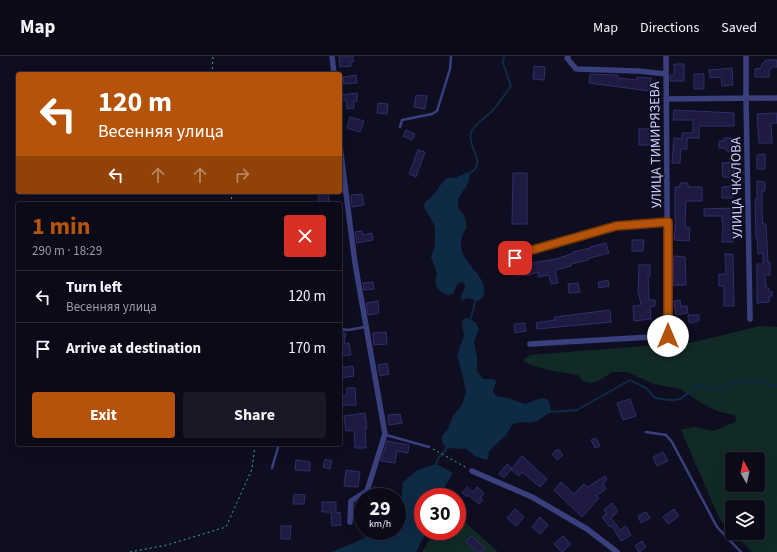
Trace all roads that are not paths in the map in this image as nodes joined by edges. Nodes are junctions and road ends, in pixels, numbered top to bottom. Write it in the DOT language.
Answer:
graph roads {
  1 [pos="332,56"];
  2 [pos="451,56"];
  3 [pos="666,56"];
  4 [pos="746,56"];
  5 [pos="568,57"];
  6 [pos="334,72"];
  7 [pos="666,74"];
  8 [pos="746,98"];
  9 [pos="777,98"];
  10 [pos="666,99"];
  11 [pos="400,127"];
  12 [pos="342,162"];
  13 [pos="668,222"];
  14 [pos="505,265"];
  15 [pos="750,319"];
  16 [pos="366,327"];
  17 [pos="342,329"];
  18 [pos="530,344"];
  19 [pos="646,432"];
  20 [pos="385,434"];
  21 [pos="278,446"];
  22 [pos="429,447"];
  23 [pos="272,468"];
  24 [pos="472,470"];
  25 [pos="350,522"];
  26 [pos="617,552"];
  27 [pos="741,552"];
  1 -- 6 [label="street"];
  2 -- 11 [label="lane"];
  3 -- 7 [label="street, УЛИЦА ТИМИРЯЗЕВА"];
  4 -- 8 [label="street, УЛИЦА ЧКАЛОВА"];
  5 -- 7 [label="street"];
  7 -- 10 [label="street, УЛИЦА ТИМИРЯЗЕВА"];
  8 -- 9 [label="street"];
  8 -- 10 [label="street"];
  8 -- 15 [label="street, УЛИЦА ЧКАЛОВА"];
  10 -- 13 [label="street, УЛИЦА ТИМИРЯЗЕВА"];
  12 -- 16 [label="street"];
  13 -- 14 [label="street"];
  13 -- 18 [label="street, УЛИЦА ТИМИРЯЗЕВА"];
  16 -- 17 [label="lane"];
  16 -- 20 [label="street"];
  19 -- 27 [label="lane"];
  20 -- 22 [label="lane"];
  20 -- 25 [label="street"];
  21 -- 23 [label="lane"];
  24 -- 26 [label="street"];
}
